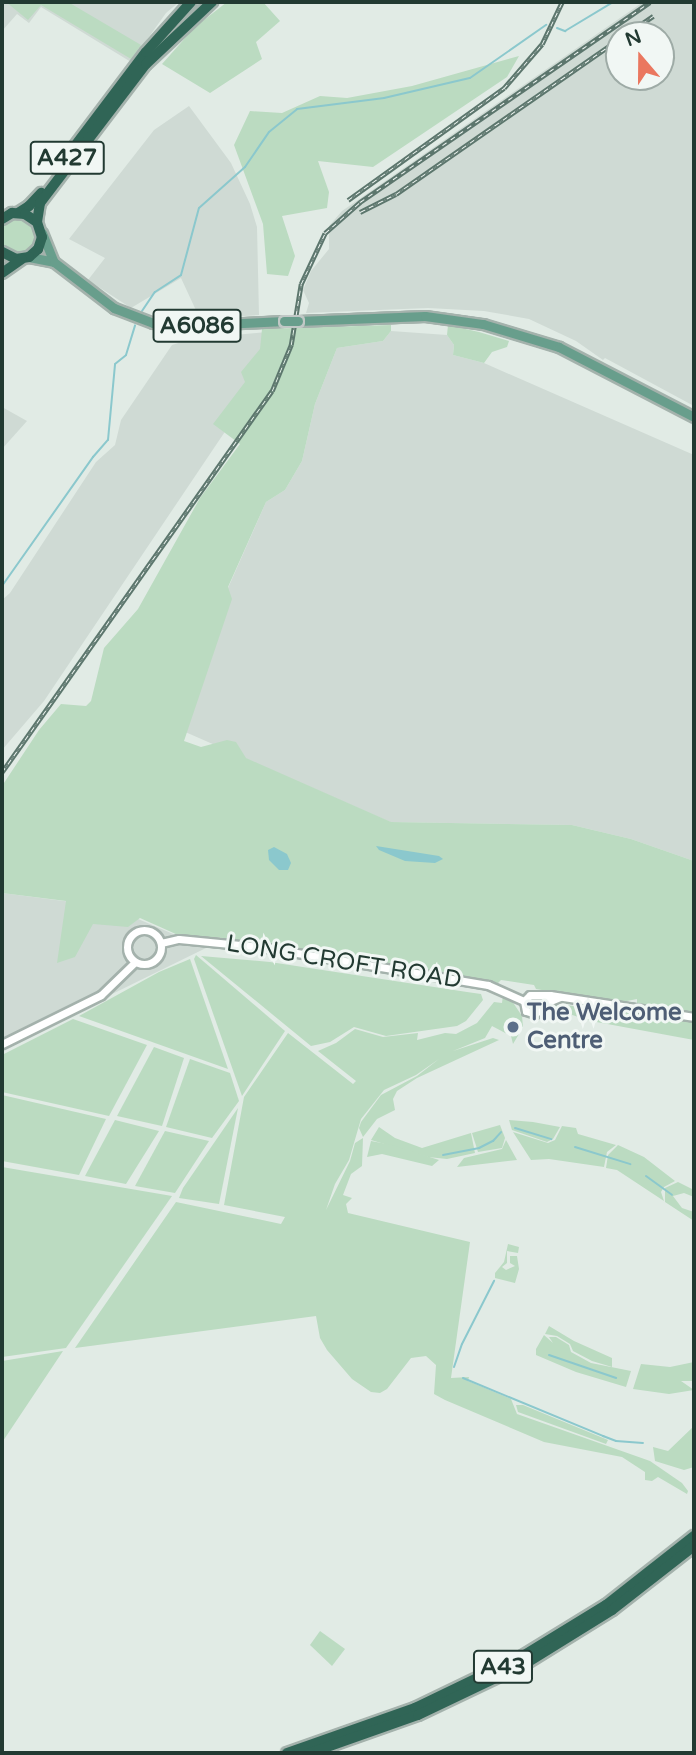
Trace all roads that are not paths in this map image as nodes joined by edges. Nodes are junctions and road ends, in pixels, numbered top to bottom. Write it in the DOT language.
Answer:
graph roads {
  1 [pos="191,2"];
  2 [pos="212,2"];
  3 [pos="146,58"];
  4 [pos="10,212"];
  5 [pos="2,219"];
  6 [pos="39,227"];
  7 [pos="2,253"];
  8 [pos="25,258"];
  9 [pos="54,262"];
  10 [pos="2,273"];
  11 [pos="694,417"];
  12 [pos="161,943"];
  13 [pos="135,962"];
  14 [pos="537,995"];
  15 [pos="560,997"];
  16 [pos="524,1001"];
  17 [pos="543,1005"];
  18 [pos="694,1017"];
  19 [pos="2,1044"];
  20 [pos="694,1536"];
  21 [pos="694,1546"];
  22 [pos="287,1753"];
  23 [pos="310,1753"];
  1 -- 3 [label="highway, A427"];
  2 -- 3 [label="highway, A427"];
  3 -- 4 [label="highway, A427"];
  3 -- 6 [label="highway, A427"];
  4 -- 5 [label="highway, A427"];
  4 -- 6 [label="highway, A427"];
  6 -- 8 [label="highway, A427"];
  6 -- 9 [label="main road"];
  7 -- 8 [label="highway"];
  8 -- 9 [label="main road, A6086"];
  8 -- 10 [label="highway"];
  9 -- 11 [label="main road, A6086, bridge"];
  12 -- 13 [label="street"];
  12 -- 13 [label="street"];
  12 -- 16 [label="street, LONG CROFT ROAD"];
  13 -- 19 [label="street"];
  14 -- 15 [label="street"];
  14 -- 16 [label="street"];
  14 -- 17 [label="street"];
  15 -- 17 [label="street"];
  15 -- 18 [label="street"];
  16 -- 17 [label="street"];
  20 -- 22 [label="highway, A43"];
  21 -- 23 [label="highway, A43"];
}
